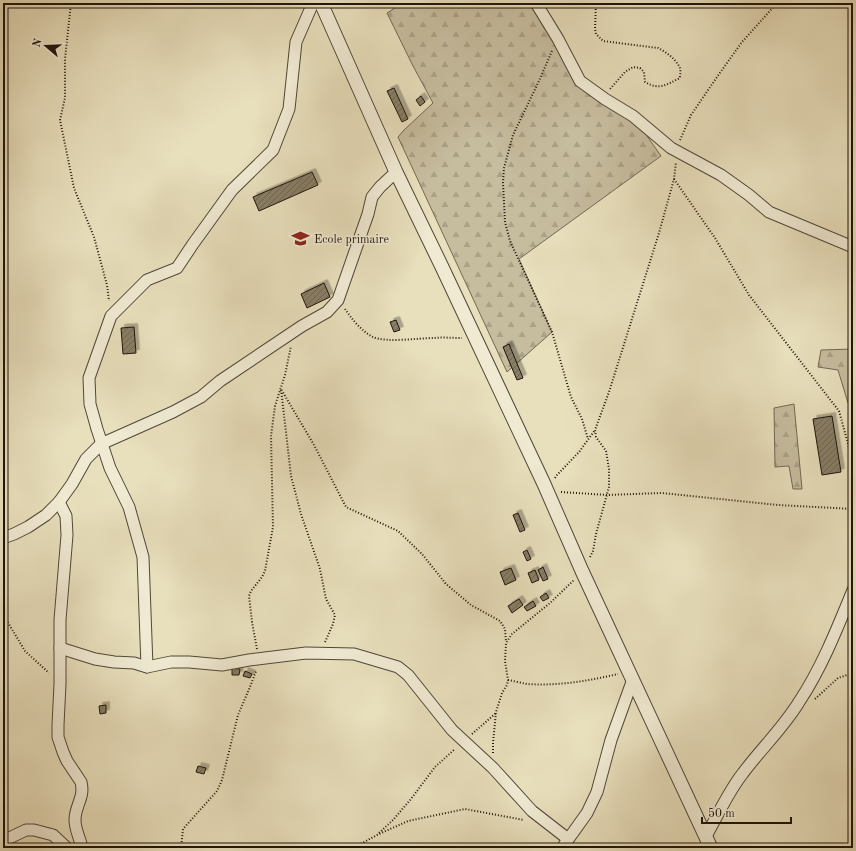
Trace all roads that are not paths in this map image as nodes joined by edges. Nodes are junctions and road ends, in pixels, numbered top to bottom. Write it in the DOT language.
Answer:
graph roads {
  1 [pos="313,3"];
  2 [pos="321,3"];
  3 [pos="536,3"];
  4 [pos="396,172"];
  5 [pos="853,247"];
  6 [pos="102,444"];
  7 [pos="59,502"];
  8 [pos="3,538"];
  9 [pos="853,590"];
  10 [pos="60,648"];
  11 [pos="147,666"];
  12 [pos="631,675"];
  13 [pos="706,836"];
  14 [pos="3,841"];
  15 [pos="565,844"];
  16 [pos="66,848"];
  17 [pos="82,848"];
  18 [pos="711,848"];
  1 -- 6 [label="street"];
  2 -- 4 [label="street"];
  3 -- 5 [label="street"];
  4 -- 6 [label="street"];
  4 -- 12 [label="street"];
  6 -- 7 [label="street"];
  6 -- 11 [label="street"];
  7 -- 8 [label="street"];
  7 -- 10 [label="street"];
  9 -- 13 [label="street"];
  10 -- 11 [label="street"];
  10 -- 17 [label="street"];
  11 -- 15 [label="street"];
  12 -- 13 [label="street"];
  12 -- 15 [label="street"];
  13 -- 18 [label="street"];
  14 -- 16 [label="street"];
}
